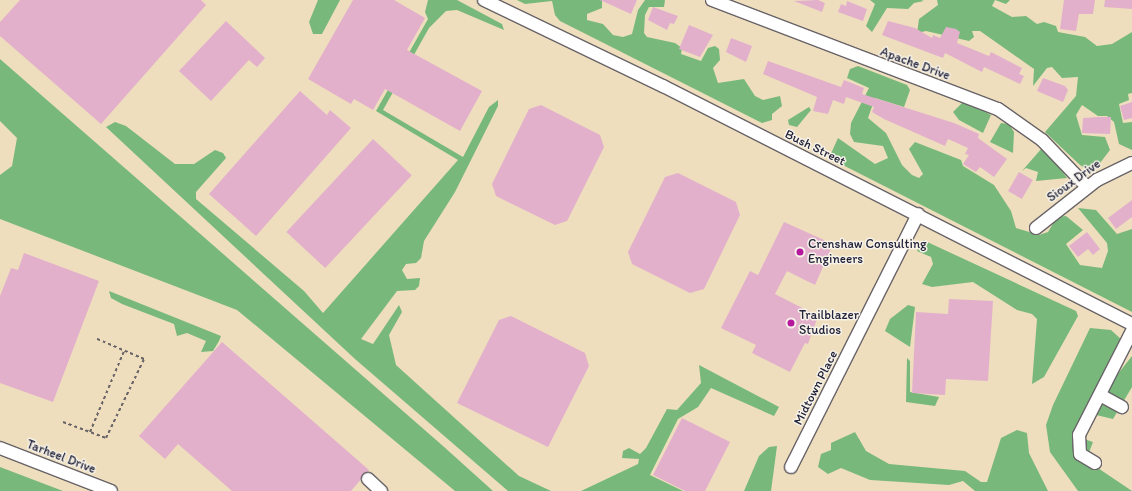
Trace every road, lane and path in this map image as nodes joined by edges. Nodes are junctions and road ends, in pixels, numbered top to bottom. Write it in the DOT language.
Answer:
graph roads {
  1 [pos="484,0"];
  2 [pos="712,0"];
  3 [pos="1132,162"];
  4 [pos="1087,186"];
  5 [pos="918,214"];
  6 [pos="1036,228"];
  7 [pos="1132,324"];
  8 [pos="1132,331"];
  9 [pos="95,338"];
  10 [pos="124,351"];
  11 [pos="1100,395"];
  12 [pos="1122,407"];
  13 [pos="63,422"];
  14 [pos="90,432"];
  15 [pos="0,448"];
  16 [pos="1095,463"];
  17 [pos="791,467"];
  18 [pos="368,480"];
  19 [pos="111,491"];
  20 [pos="381,491"];
  1 -- 5 [label="street, Bush Street"];
  2 -- 4 [label="street, Apache Drive"];
  3 -- 4 [label="street, Sioux Drive"];
  4 -- 6 [label="street, Sioux Drive"];
  5 -- 7 [label="street, Bush Street"];
  5 -- 17 [label="street, Midtown Place"];
  8 -- 11 [label="street"];
  9 -- 10 [label="path"];
  10 -- 14 [label="path"];
  10 -- 14 [label="path"];
  11 -- 12 [label="street"];
  11 -- 16 [label="street"];
  13 -- 14 [label="path"];
  15 -- 19 [label="street, Tarheel Drive"];
  18 -- 20 [label="street"];
}
